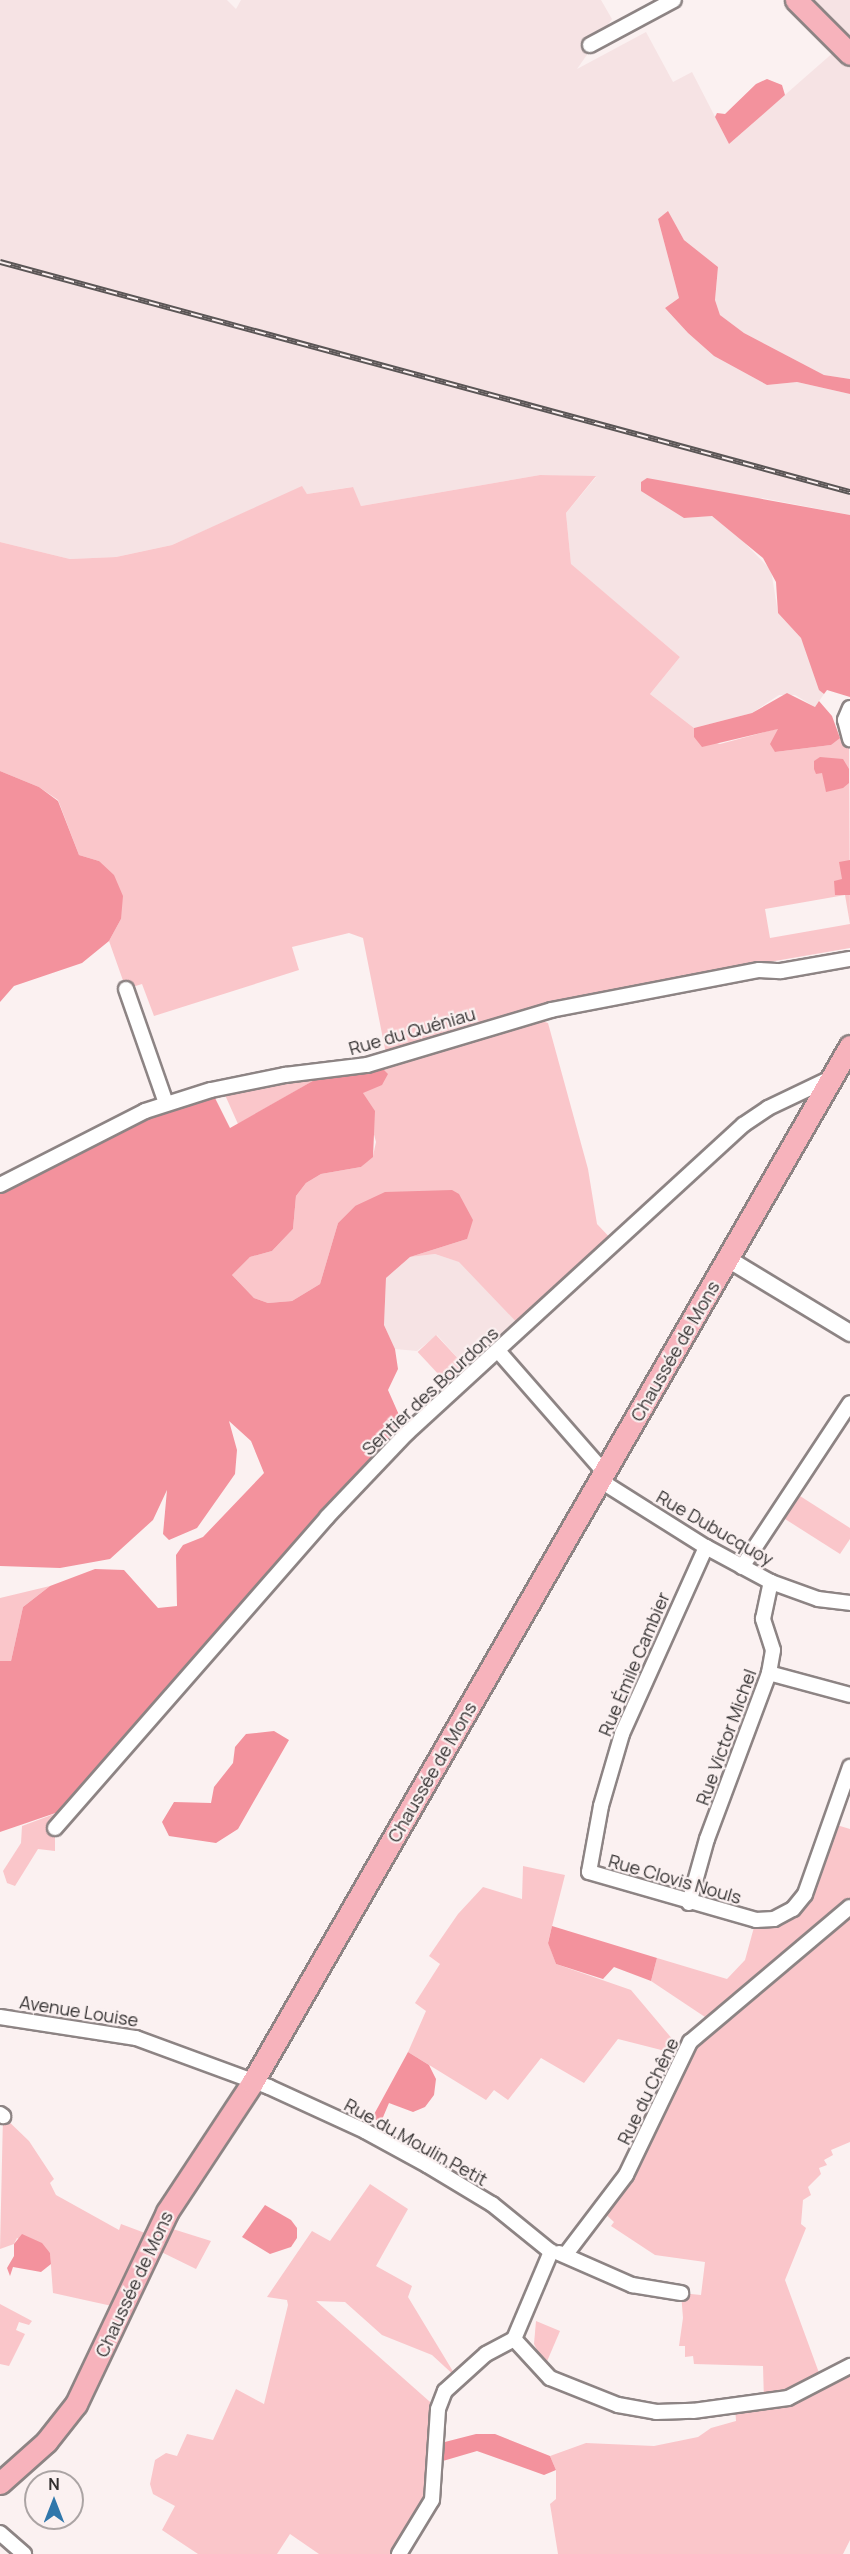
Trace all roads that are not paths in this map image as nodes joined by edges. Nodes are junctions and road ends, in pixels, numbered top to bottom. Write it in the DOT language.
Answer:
graph roads {
  1 [pos="674,0"];
  2 [pos="795,0"];
  3 [pos="590,45"];
  4 [pos="850,54"];
  5 [pos="850,708"];
  6 [pos="850,739"];
  7 [pos="850,959"];
  8 [pos="126,989"];
  9 [pos="850,1046"];
  10 [pos="831,1078"];
  11 [pos="166,1103"];
  12 [pos="0,1185"];
  13 [pos="728,1259"];
  14 [pos="850,1333"];
  15 [pos="499,1352"];
  16 [pos="850,1403"];
  17 [pos="603,1477"];
  18 [pos="706,1547"];
  19 [pos="742,1567"];
  20 [pos="771,1582"];
  21 [pos="850,1603"];
  22 [pos="769,1673"];
  23 [pos="850,1695"];
  24 [pos="850,1767"];
  25 [pos="55,1828"];
  26 [pos="588,1869"];
  27 [pos="689,1903"];
  28 [pos="850,1907"];
  29 [pos="0,2017"];
  30 [pos="252,2083"];
  31 [pos="551,2252"];
  32 [pos="566,2254"];
  33 [pos="681,2293"];
  34 [pos="514,2339"];
  35 [pos="850,2366"];
  36 [pos="0,2483"];
  37 [pos="0,2533"];
  38 [pos="24,2554"];
  39 [pos="399,2554"];
  1 -- 3 [label="street"];
  2 -- 4 [label="main road"];
  5 -- 6 [label="street"];
  7 -- 11 [label="street, Rue du Quéniau"];
  8 -- 11 [label="street"];
  9 -- 10 [label="main road, Chaussée de Mons"];
  10 -- 13 [label="main road, Chaussée de Mons"];
  10 -- 15 [label="street, Sentier des Bourdons"];
  11 -- 12 [label="street, Rue du Quéniau"];
  13 -- 14 [label="street"];
  13 -- 17 [label="main road, Chaussée de Mons"];
  15 -- 17 [label="street, Rue Dubucquoy"];
  15 -- 25 [label="street, Sentier des Bourdons"];
  16 -- 19 [label="street"];
  17 -- 18 [label="street, Rue Dubucquoy"];
  17 -- 30 [label="main road, Chaussée de Mons"];
  18 -- 19 [label="street, Rue Dubucquoy"];
  18 -- 26 [label="street, Rue Émile Cambier"];
  19 -- 20 [label="street, Rue Dubucquoy"];
  20 -- 21 [label="street, Rue Dubucquoy"];
  20 -- 22 [label="street, Rue Victor Michel"];
  22 -- 23 [label="street"];
  22 -- 27 [label="street, Rue Victor Michel"];
  24 -- 27 [label="street, Rue Clovis Nouls"];
  26 -- 27 [label="street, Rue Clovis Nouls"];
  28 -- 32 [label="street, Rue du Chêne"];
  29 -- 30 [label="street, Avenue Louise"];
  30 -- 31 [label="street, Rue du Moulin Petit"];
  30 -- 36 [label="main road, Chaussée de Mons"];
  31 -- 32 [label="street"];
  31 -- 34 [label="street"];
  32 -- 33 [label="street"];
  34 -- 35 [label="street"];
  34 -- 39 [label="street"];
  37 -- 38 [label="street"];
}
